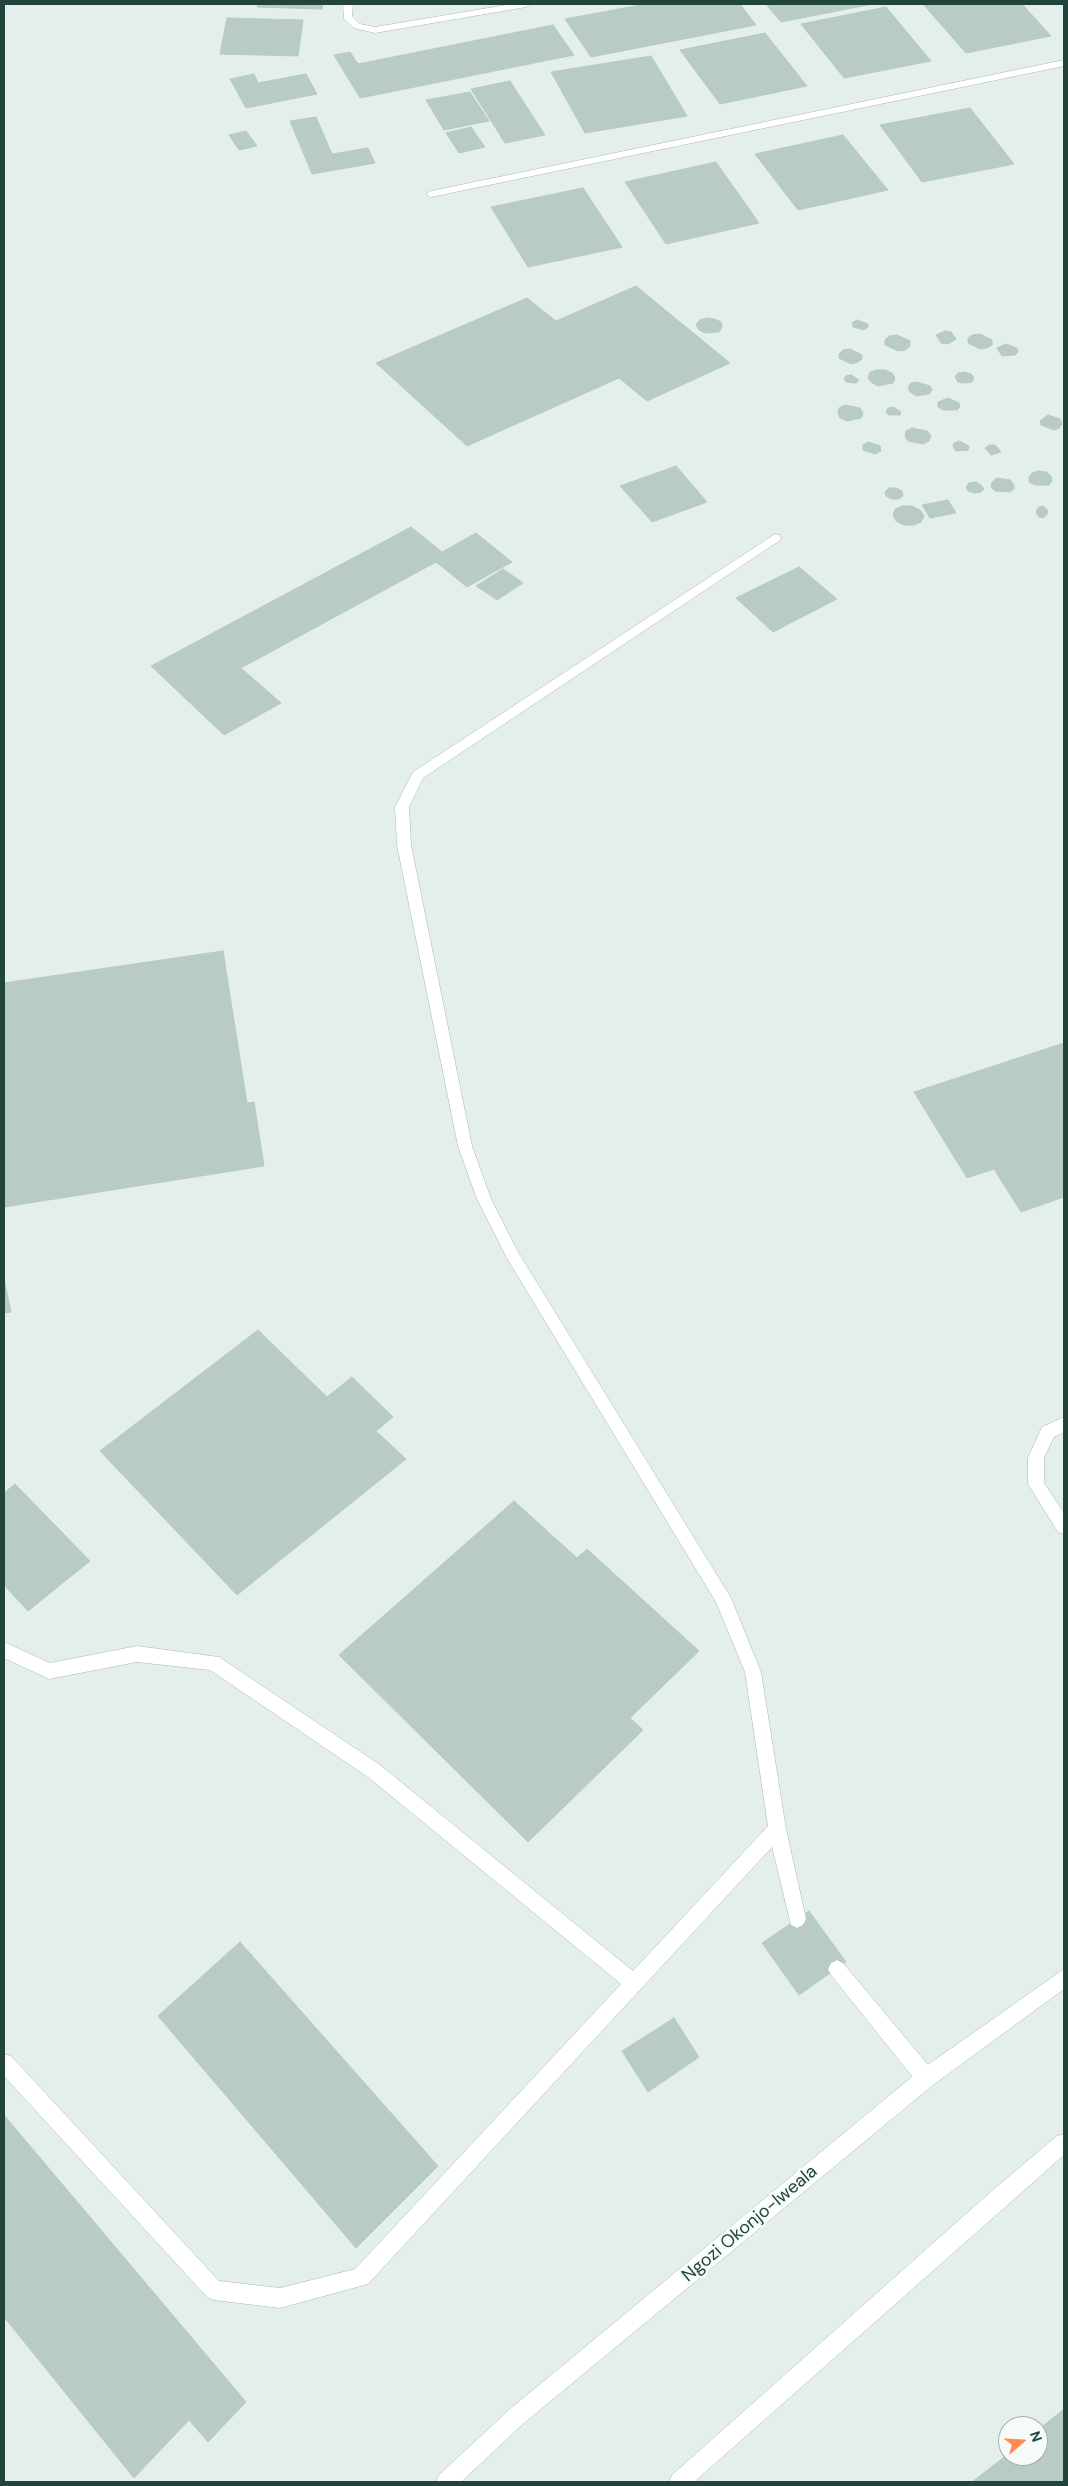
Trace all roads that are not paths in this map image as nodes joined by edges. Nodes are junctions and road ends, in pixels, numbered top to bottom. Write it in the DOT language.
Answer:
graph roads {
  1 [pos="348,4"];
  2 [pos="526,4"];
  3 [pos="1064,63"];
  4 [pos="431,194"];
  5 [pos="775,538"];
  6 [pos="1064,1424"];
  7 [pos="1064,1527"];
  8 [pos="4,1650"];
  9 [pos="777,1829"];
  10 [pos="797,1919"];
  11 [pos="837,1969"];
  12 [pos="1064,1978"];
  13 [pos="634,1983"];
  14 [pos="4,2063"];
  15 [pos="926,2078"];
  16 [pos="1064,2143"];
  17 [pos="446,2482"];
  18 [pos="679,2482"];
  1 -- 2 [label="street"];
  3 -- 4 [label="street"];
  5 -- 9 [label="street"];
  6 -- 7 [label="street"];
  8 -- 13 [label="street"];
  9 -- 10 [label="street"];
  9 -- 13 [label="street"];
  11 -- 15 [label="street"];
  12 -- 15 [label="street, Ngozi Okonjo-Iweala"];
  13 -- 14 [label="street"];
  15 -- 17 [label="street, Ngozi Okonjo-Iweala"];
  16 -- 18 [label="street"];
}
